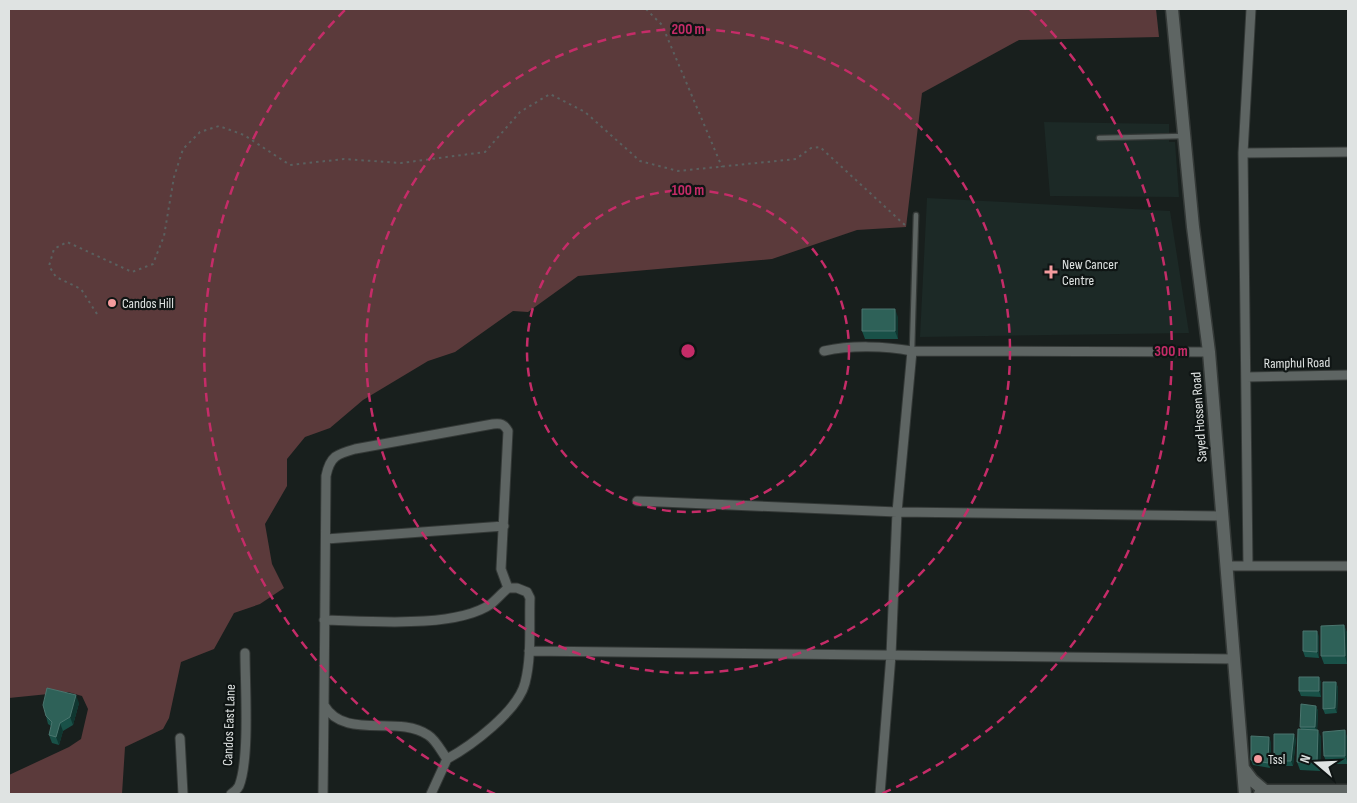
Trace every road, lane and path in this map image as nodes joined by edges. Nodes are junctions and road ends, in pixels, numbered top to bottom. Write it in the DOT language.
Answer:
graph roads {
  1 [pos="646,9"];
  2 [pos="1172,9"];
  3 [pos="1251,9"];
  4 [pos="1184,136"];
  5 [pos="1099,138"];
  6 [pos="1348,152"];
  7 [pos="1243,153"];
  8 [pos="722,167"];
  9 [pos="916,215"];
  10 [pos="915,234"];
  11 [pos="96,314"];
  12 [pos="824,351"];
  13 [pos="912,351"];
  14 [pos="1209,352"];
  15 [pos="1348,375"];
  16 [pos="1246,377"];
  17 [pos="636,501"];
  18 [pos="897,512"];
  19 [pos="1221,516"];
  20 [pos="504,526"];
  21 [pos="326,539"];
  22 [pos="1226,566"];
  23 [pos="1248,566"];
  24 [pos="1348,566"];
  25 [pos="508,588"];
  26 [pos="324,620"];
  27 [pos="528,651"];
  28 [pos="245,653"];
  29 [pos="891,655"];
  30 [pos="1235,658"];
  31 [pos="324,705"];
  32 [pos="180,738"];
  33 [pos="447,760"];
  34 [pos="1243,768"];
  35 [pos="1348,791"];
  36 [pos="1263,792"];
  37 [pos="183,794"];
  38 [pos="231,794"];
  39 [pos="323,794"];
  40 [pos="431,794"];
  41 [pos="880,794"];
  42 [pos="1245,794"];
  1 -- 8 [label="path"];
  2 -- 4 [label="main road, Sayed Hossen Road"];
  3 -- 7 [label="street"];
  4 -- 5 [label="lane"];
  4 -- 14 [label="main road, Sayed Hossen Road"];
  6 -- 7 [label="street"];
  7 -- 16 [label="street"];
  8 -- 10 [label="path"];
  8 -- 11 [label="path"];
  9 -- 10 [label="lane"];
  10 -- 13 [label="lane"];
  12 -- 13 [label="street"];
  13 -- 14 [label="street"];
  13 -- 18 [label="street"];
  14 -- 19 [label="main road, Sayed Hossen Road"];
  15 -- 16 [label="street, Ramphul Road"];
  16 -- 23 [label="street"];
  17 -- 18 [label="street"];
  18 -- 19 [label="street"];
  18 -- 29 [label="street"];
  19 -- 22 [label="main road, Sayed Hossen Road"];
  20 -- 21 [label="street"];
  20 -- 21 [label="street"];
  20 -- 25 [label="street"];
  21 -- 26 [label="street"];
  22 -- 23 [label="street"];
  22 -- 30 [label="main road, Sayed Hossen Road"];
  23 -- 24 [label="street"];
  25 -- 26 [label="street"];
  25 -- 27 [label="street"];
  26 -- 31 [label="street"];
  27 -- 29 [label="street"];
  27 -- 33 [label="street"];
  28 -- 38 [label="street, Candos East Lane"];
  29 -- 30 [label="street"];
  29 -- 41 [label="street"];
  30 -- 34 [label="main road, Sayed Hossen Road"];
  31 -- 33 [label="street"];
  31 -- 39 [label="street"];
  32 -- 37 [label="street"];
  33 -- 40 [label="street"];
  34 -- 36 [label="main road"];
  34 -- 42 [label="main road, Sayed Hossen Road"];
  35 -- 36 [label="main road"];
}
